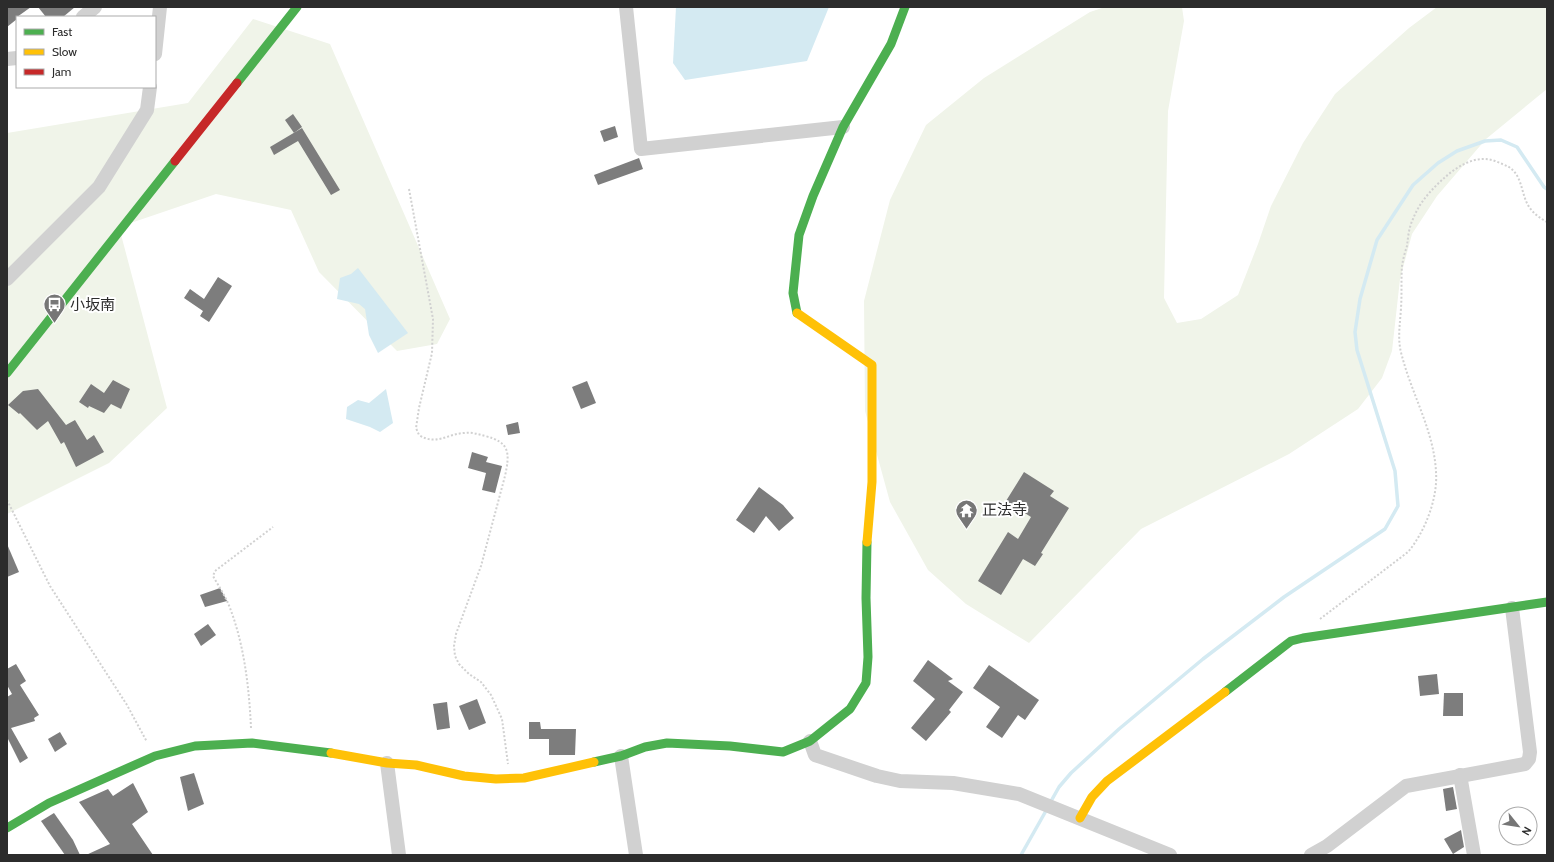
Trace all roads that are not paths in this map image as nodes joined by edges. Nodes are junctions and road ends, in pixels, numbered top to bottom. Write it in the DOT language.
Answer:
graph roads {
  1 [pos="95,7"];
  2 [pos="160,7"];
  3 [pos="297,7"];
  4 [pos="626,7"];
  5 [pos="905,7"];
  6 [pos="84,16"];
  7 [pos="156,45"];
  8 [pos="150,88"];
  9 [pos="843,127"];
  10 [pos="7,279"];
  11 [pos="7,373"];
  12 [pos="1547,602"];
  13 [pos="1512,608"];
  14 [pos="810,742"];
  15 [pos="621,756"];
  16 [pos="387,763"];
  17 [pos="1460,775"];
  18 [pos="1078,817"];
  19 [pos="7,828"];
  20 [pos="399,855"];
  21 [pos="636,855"];
  22 [pos="1170,855"];
  23 [pos="1312,855"];
  24 [pos="1474,855"];
  1 -- 6 [label="street"];
  2 -- 7 [label="street"];
  3 -- 11 [label="street"];
  4 -- 9 [label="street"];
  5 -- 9 [label="street"];
  8 -- 10 [label="street"];
  9 -- 14 [label="street"];
  12 -- 13 [label="street"];
  13 -- 17 [label="street"];
  13 -- 18 [label="street"];
  14 -- 15 [label="street"];
  14 -- 18 [label="street"];
  15 -- 16 [label="street"];
  15 -- 21 [label="street"];
  16 -- 19 [label="street"];
  16 -- 20 [label="street"];
  17 -- 23 [label="street"];
  17 -- 24 [label="street"];
  18 -- 22 [label="street"];
}
